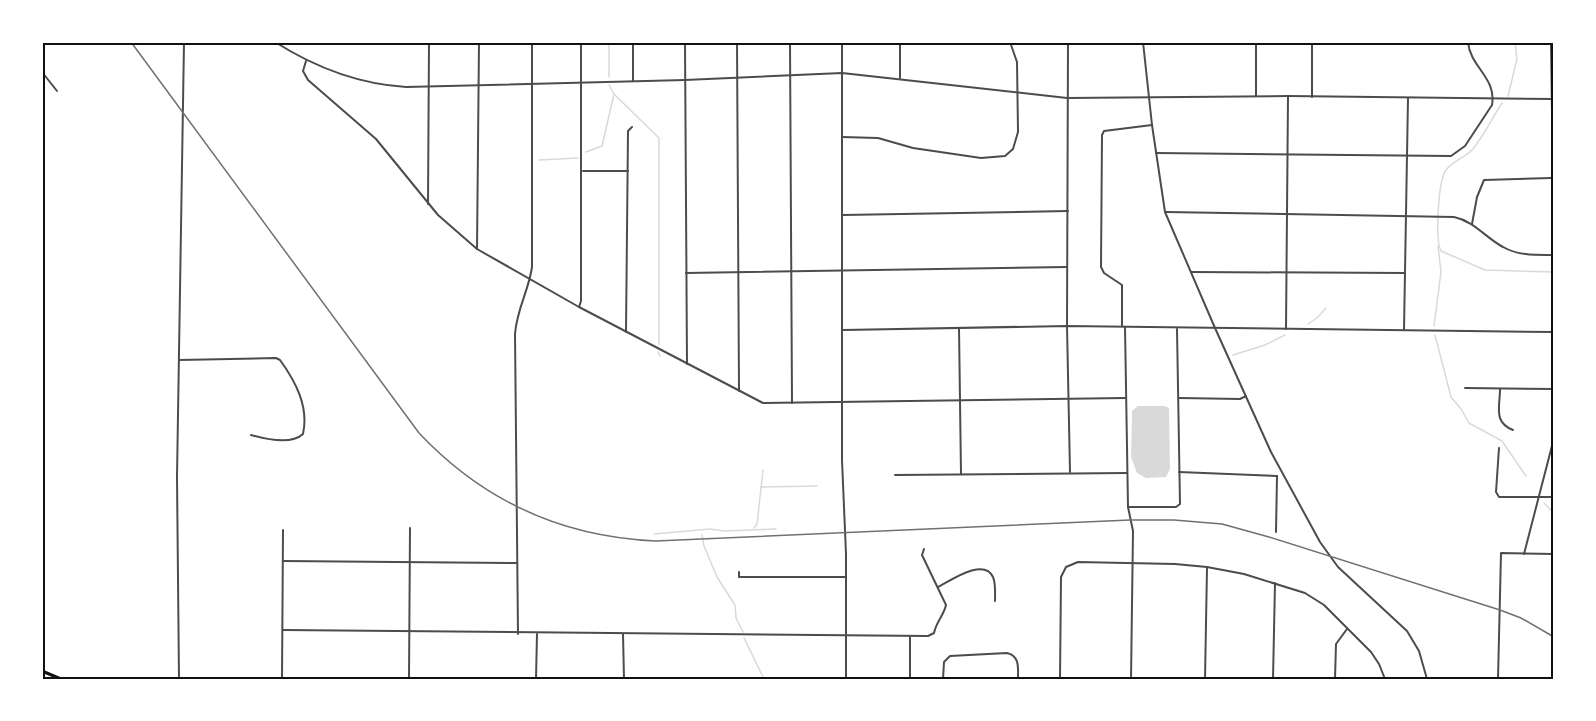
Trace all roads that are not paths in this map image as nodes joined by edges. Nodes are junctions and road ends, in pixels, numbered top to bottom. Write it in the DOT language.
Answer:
graph roads {
  1 [pos="184,42"];
  2 [pos="275,42"];
  3 [pos="429,42"];
  4 [pos="479,42"];
  5 [pos="532,42"];
  6 [pos="582,42"];
  7 [pos="633,42"];
  8 [pos="685,42"];
  9 [pos="737,42"];
  10 [pos="790,42"];
  11 [pos="842,42"];
  12 [pos="900,42"];
  13 [pos="1010,42"];
  14 [pos="1068,42"];
  15 [pos="1143,42"];
  16 [pos="1256,42"];
  17 [pos="1312,42"];
  18 [pos="1468,42"];
  19 [pos="1551,42"];
  20 [pos="306,61"];
  21 [pos="42,72"];
  22 [pos="842,73"];
  23 [pos="790,75"];
  24 [pos="738,77"];
  25 [pos="900,78"];
  26 [pos="685,80"];
  27 [pos="633,81"];
  28 [pos="582,82"];
  29 [pos="532,84"];
  30 [pos="479,85"];
  31 [pos="429,87"];
  32 [pos="57,91"];
  33 [pos="1018,92"];
  34 [pos="1256,96"];
  35 [pos="1288,96"];
  36 [pos="1149,97"];
  37 [pos="1312,97"];
  38 [pos="1068,98"];
  39 [pos="1408,98"];
  40 [pos="1553,99"];
  41 [pos="1493,100"];
  42 [pos="1152,125"];
  43 [pos="632,127"];
  44 [pos="842,137"];
  45 [pos="1156,153"];
  46 [pos="1287,155"];
  47 [pos="1406,156"];
  48 [pos="582,171"];
  49 [pos="628,171"];
  50 [pos="1553,178"];
  51 [pos="428,204"];
  52 [pos="1068,211"];
  53 [pos="1165,212"];
  54 [pos="1287,213"];
  55 [pos="842,215"];
  56 [pos="1405,215"];
  57 [pos="1472,224"];
  58 [pos="477,249"];
  59 [pos="1554,255"];
  60 [pos="1067,267"];
  61 [pos="842,271"];
  62 [pos="791,272"];
  63 [pos="1191,272"];
  64 [pos="1286,272"];
  65 [pos="686,273"];
  66 [pos="739,273"];
  67 [pos="1405,273"];
  68 [pos="530,279"];
  69 [pos="579,307"];
  70 [pos="1067,326"];
  71 [pos="1124,327"];
  72 [pos="958,328"];
  73 [pos="1177,328"];
  74 [pos="1215,328"];
  75 [pos="1286,329"];
  76 [pos="842,330"];
  77 [pos="1404,330"];
  78 [pos="626,332"];
  79 [pos="1554,332"];
  80 [pos="179,360"];
  81 [pos="687,364"];
  82 [pos="1464,388"];
  83 [pos="1500,389"];
  84 [pos="1554,389"];
  85 [pos="739,391"];
  86 [pos="1246,396"];
  87 [pos="1068,398"];
  88 [pos="1125,398"];
  89 [pos="1179,398"];
  90 [pos="960,400"];
  91 [pos="842,402"];
  92 [pos="792,404"];
  93 [pos="1513,430"];
  94 [pos="251,435"];
  95 [pos="1554,438"];
  96 [pos="1499,448"];
  97 [pos="1070,472"];
  98 [pos="1179,472"];
  99 [pos="1281,472"];
  100 [pos="1127,473"];
  101 [pos="961,474"];
  102 [pos="895,475"];
  103 [pos="1277,476"];
  104 [pos="1539,497"];
  105 [pos="1554,497"];
  106 [pos="1128,507"];
  107 [pos="410,528"];
  108 [pos="283,530"];
  109 [pos="1276,532"];
  110 [pos="924,549"];
  111 [pos="1524,554"];
  112 [pos="1554,554"];
  113 [pos="283,561"];
  114 [pos="409,563"];
  115 [pos="516,563"];
  116 [pos="1132,563"];
  117 [pos="1207,567"];
  118 [pos="739,572"];
  119 [pos="846,577"];
  120 [pos="1275,583"];
  121 [pos="938,587"];
  122 [pos="995,601"];
  123 [pos="1347,628"];
  124 [pos="283,630"];
  125 [pos="409,633"];
  126 [pos="518,634"];
  127 [pos="537,634"];
  128 [pos="624,634"];
  129 [pos="846,636"];
  130 [pos="910,636"];
  131 [pos="42,671"];
  132 [pos="61,679"];
  133 [pos="179,679"];
  134 [pos="282,679"];
  135 [pos="409,679"];
  136 [pos="536,679"];
  137 [pos="624,679"];
  138 [pos="846,679"];
  139 [pos="910,679"];
  140 [pos="943,679"];
  141 [pos="1018,679"];
  142 [pos="1060,679"];
  143 [pos="1131,679"];
  144 [pos="1205,679"];
  145 [pos="1273,679"];
  146 [pos="1335,679"];
  147 [pos="1385,679"];
  148 [pos="1427,679"];
  149 [pos="1498,679"];
  1 -- 80 [label="street"];
  2 -- 20 [label="street"];
  3 -- 31 [label="street"];
  4 -- 30 [label="street"];
  5 -- 29 [label="street"];
  6 -- 28 [label="street"];
  7 -- 27 [label="street"];
  8 -- 26 [label="street"];
  9 -- 24 [label="street"];
  10 -- 23 [label="street"];
  11 -- 22 [label="street"];
  12 -- 25 [label="street"];
  13 -- 33 [label="street"];
  14 -- 38 [label="street"];
  15 -- 36 [label="street"];
  16 -- 34 [label="street"];
  17 -- 37 [label="street"];
  18 -- 41 [label="street"];
  19 -- 40 [label="street"];
  20 -- 31 [label="street"];
  20 -- 51 [label="street"];
  21 -- 32 [label="street"];
  22 -- 23 [label="street"];
  22 -- 25 [label="street"];
  22 -- 44 [label="street"];
  23 -- 24 [label="street"];
  23 -- 62 [label="street"];
  24 -- 26 [label="street"];
  24 -- 66 [label="street"];
  25 -- 33 [label="street"];
  26 -- 27 [label="street"];
  26 -- 65 [label="street"];
  27 -- 28 [label="street"];
  28 -- 29 [label="street"];
  28 -- 48 [label="street"];
  29 -- 30 [label="street"];
  29 -- 68 [label="street"];
  30 -- 31 [label="street"];
  30 -- 58 [label="street"];
  31 -- 51 [label="street"];
  33 -- 38 [label="street"];
  33 -- 44 [label="street"];
  34 -- 35 [label="street"];
  34 -- 36 [label="street"];
  35 -- 37 [label="street"];
  35 -- 46 [label="street"];
  36 -- 38 [label="street"];
  36 -- 42 [label="street"];
  37 -- 39 [label="street"];
  38 -- 52 [label="street"];
  39 -- 41 [label="street"];
  39 -- 47 [label="street"];
  40 -- 41 [label="street"];
  40 -- 50 [label="street"];
  41 -- 47 [label="street"];
  42 -- 45 [label="street"];
  42 -- 71 [label="street"];
  43 -- 49 [label="street"];
  44 -- 55 [label="street"];
  45 -- 46 [label="street"];
  45 -- 53 [label="street"];
  46 -- 47 [label="street"];
  46 -- 54 [label="street"];
  47 -- 56 [label="street"];
  48 -- 49 [label="street"];
  48 -- 69 [label="street"];
  49 -- 78 [label="street"];
  50 -- 57 [label="street"];
  50 -- 59 [label="street"];
  51 -- 58 [label="street"];
  52 -- 55 [label="street"];
  52 -- 60 [label="street"];
  53 -- 54 [label="street"];
  53 -- 63 [label="street"];
  54 -- 56 [label="street"];
  54 -- 64 [label="street"];
  55 -- 61 [label="street"];
  56 -- 57 [label="street"];
  56 -- 67 [label="street"];
  57 -- 59 [label="street"];
  58 -- 68 [label="street"];
  60 -- 61 [label="street"];
  60 -- 70 [label="street"];
  61 -- 62 [label="street"];
  61 -- 76 [label="street"];
  62 -- 66 [label="street"];
  62 -- 92 [label="street"];
  63 -- 64 [label="street"];
  63 -- 74 [label="street"];
  64 -- 67 [label="street"];
  64 -- 75 [label="street"];
  65 -- 66 [label="street"];
  65 -- 81 [label="street"];
  66 -- 85 [label="street"];
  67 -- 77 [label="street"];
  68 -- 69 [label="street"];
  68 -- 115 [label="street"];
  69 -- 78 [label="street"];
  70 -- 71 [label="street"];
  70 -- 72 [label="street"];
  70 -- 87 [label="street"];
  71 -- 73 [label="street"];
  71 -- 88 [label="street"];
  72 -- 76 [label="street"];
  72 -- 90 [label="street"];
  73 -- 74 [label="street"];
  73 -- 89 [label="street"];
  74 -- 75 [label="street"];
  74 -- 86 [label="street"];
  75 -- 77 [label="street"];
  76 -- 91 [label="street"];
  77 -- 79 [label="street"];
  78 -- 81 [label="street"];
  80 -- 94 [label="street"];
  80 -- 133 [label="street"];
  81 -- 85 [label="street"];
  82 -- 83 [label="street"];
  83 -- 84 [label="street"];
  83 -- 93 [label="street"];
  85 -- 92 [label="street"];
  86 -- 89 [label="street"];
  86 -- 99 [label="street"];
  87 -- 88 [label="street"];
  87 -- 90 [label="street"];
  87 -- 97 [label="street"];
  88 -- 100 [label="street"];
  89 -- 98 [label="street"];
  90 -- 91 [label="street"];
  90 -- 101 [label="street"];
  91 -- 92 [label="street"];
  91 -- 119 [label="street"];
  95 -- 104 [label="street"];
  96 -- 104 [label="street"];
  97 -- 100 [label="street"];
  97 -- 101 [label="street"];
  98 -- 103 [label="street"];
  98 -- 106 [label="street"];
  99 -- 103 [label="street"];
  99 -- 148 [label="street"];
  100 -- 106 [label="street"];
  101 -- 102 [label="street"];
  103 -- 109 [label="street"];
  104 -- 105 [label="street"];
  104 -- 111 [label="street"];
  106 -- 116 [label="street"];
  107 -- 114 [label="street"];
  108 -- 113 [label="street"];
  110 -- 121 [label="street"];
  111 -- 112 [label="street"];
  111 -- 149 [label="street"];
  113 -- 114 [label="street"];
  113 -- 124 [label="street"];
  114 -- 115 [label="street"];
  114 -- 125 [label="street"];
  115 -- 126 [label="street"];
  116 -- 117 [label="street"];
  116 -- 142 [label="street"];
  116 -- 143 [label="street"];
  117 -- 120 [label="street"];
  117 -- 144 [label="street"];
  118 -- 119 [label="street"];
  119 -- 129 [label="street"];
  120 -- 123 [label="street"];
  120 -- 145 [label="street"];
  121 -- 122 [label="street"];
  121 -- 130 [label="street"];
  123 -- 146 [label="street"];
  123 -- 147 [label="street"];
  124 -- 125 [label="street"];
  124 -- 134 [label="street"];
  125 -- 126 [label="street"];
  125 -- 135 [label="street"];
  126 -- 127 [label="street"];
  127 -- 128 [label="street"];
  127 -- 136 [label="street"];
  128 -- 129 [label="street"];
  128 -- 137 [label="street"];
  129 -- 130 [label="street"];
  129 -- 138 [label="street"];
  130 -- 139 [label="street"];
  131 -- 132 [label="main road"];
  140 -- 141 [label="street"];
}
